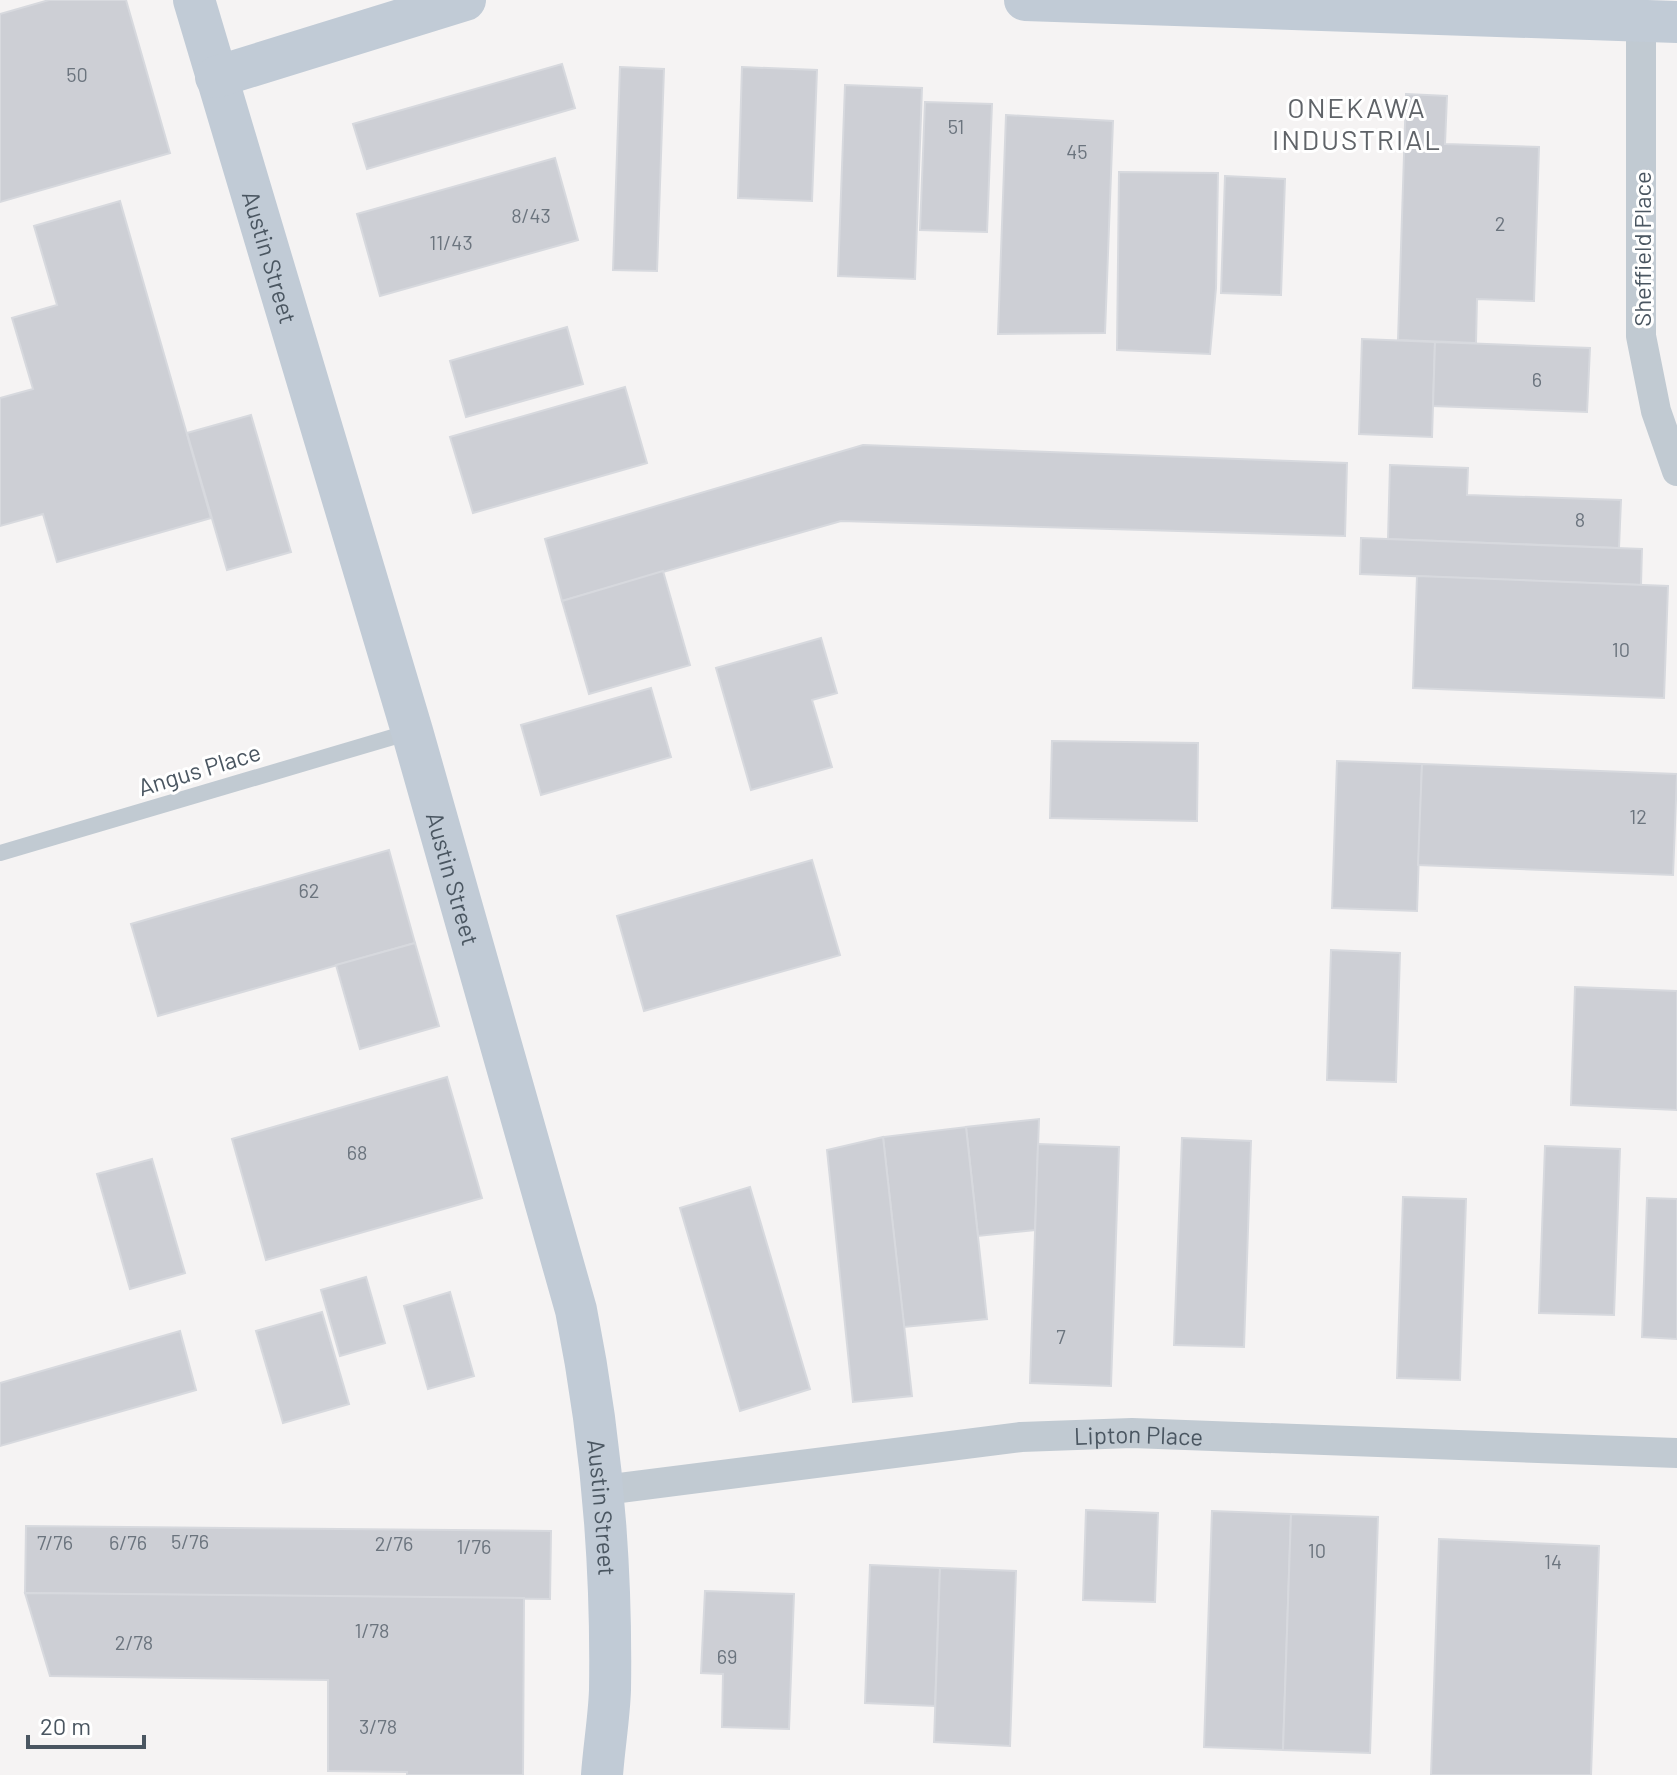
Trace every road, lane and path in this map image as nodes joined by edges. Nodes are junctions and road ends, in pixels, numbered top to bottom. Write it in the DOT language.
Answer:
graph roads {
  1 [pos="194,0"];
  2 [pos="465,0"];
  3 [pos="1025,0"];
  4 [pos="1659,21"];
  5 [pos="216,77"];
  6 [pos="1677,471"];
  7 [pos="412,731"];
  8 [pos="0,853"];
  9 [pos="1677,1453"];
  10 [pos="604,1490"];
  11 [pos="602,1775"];
  1 -- 5 [label="main road, Austin Street"];
  2 -- 5 [label="main road"];
  3 -- 4 [label="main road"];
  4 -- 6 [label="street, Sheffield Place"];
  5 -- 7 [label="main road, Austin Street"];
  7 -- 8 [label="lane, Angus Place"];
  7 -- 10 [label="main road, Austin Street"];
  9 -- 10 [label="street, Lipton Place"];
  10 -- 11 [label="main road, Austin Street"];
}
